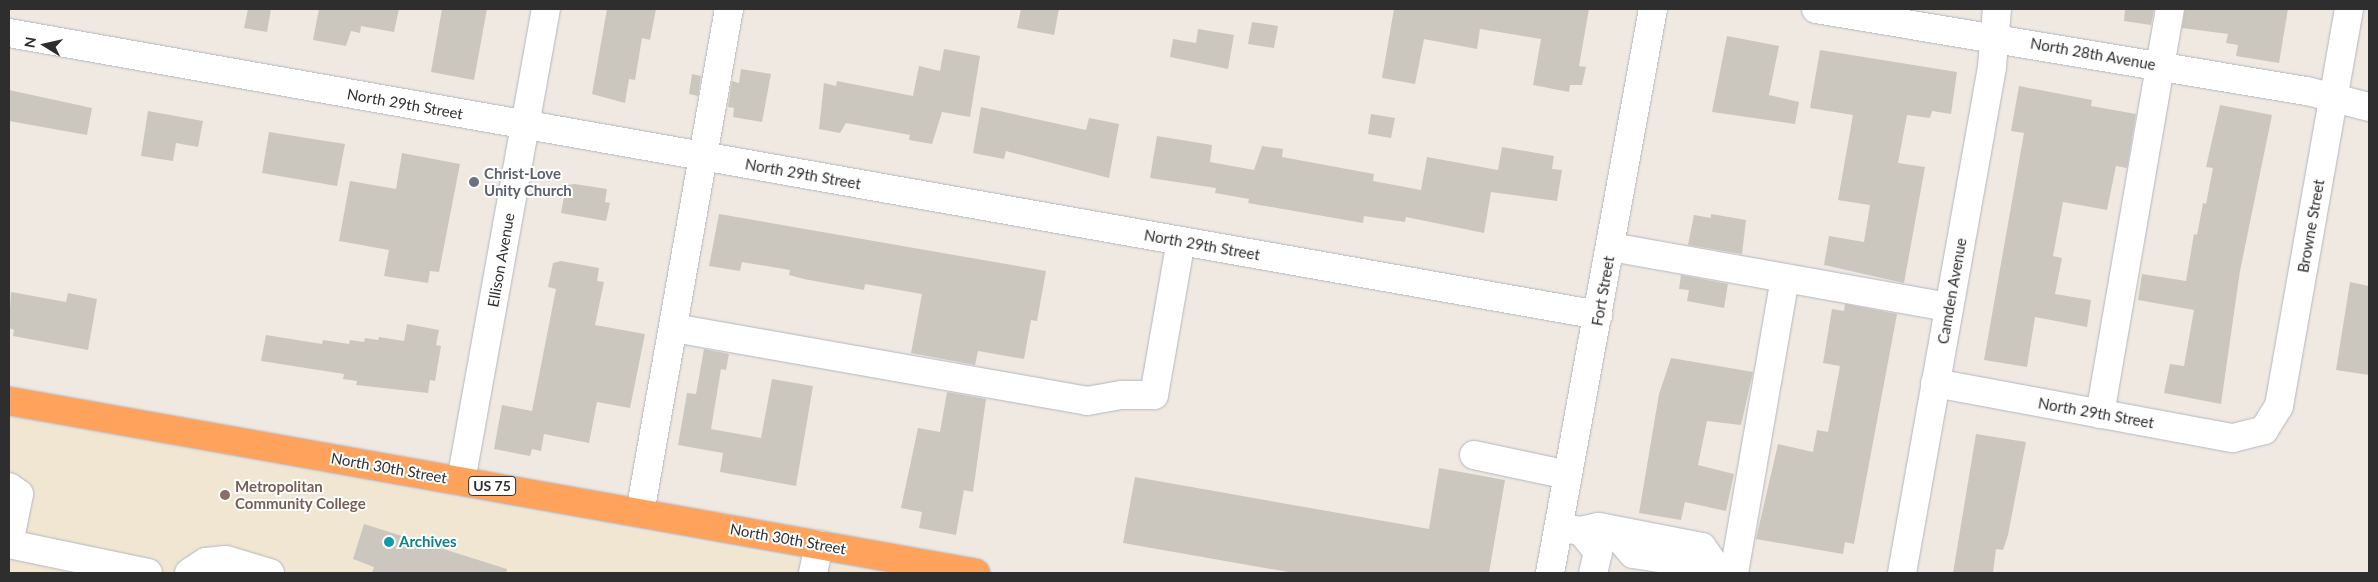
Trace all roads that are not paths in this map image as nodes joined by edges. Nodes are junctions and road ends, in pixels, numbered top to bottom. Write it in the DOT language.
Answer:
graph roads {
  1 [pos="546,9"];
  2 [pos="729,9"];
  3 [pos="1653,9"];
  4 [pos="1816,9"];
  5 [pos="1997,9"];
  6 [pos="2170,9"];
  7 [pos="2349,9"];
  8 [pos="9,33"];
  9 [pos="1994,38"];
  10 [pos="2160,65"];
  11 [pos="2333,99"];
  12 [pos="2369,108"];
  13 [pos="525,125"];
  14 [pos="703,156"];
  15 [pos="1181,241"];
  16 [pos="1611,247"];
  17 [pos="1784,278"];
  18 [pos="1949,306"];
  19 [pos="1598,315"];
  20 [pos="674,328"];
  21 [pos="1935,383"];
  22 [pos="9,401"];
  23 [pos="2100,414"];
  24 [pos="2257,435"];
  25 [pos="1474,456"];
  26 [pos="1568,475"];
  27 [pos="461,481"];
  28 [pos="9,487"];
  29 [pos="640,513"];
  30 [pos="1580,528"];
  31 [pos="9,544"];
  32 [pos="819,545"];
  33 [pos="254,571"];
  34 [pos="148,573"];
  35 [pos="189,573"];
  36 [pos="813,573"];
  37 [pos="976,573"];
  38 [pos="1550,573"];
  39 [pos="1593,573"];
  40 [pos="1697,573"];
  41 [pos="1712,573"];
  42 [pos="1734,573"];
  43 [pos="1902,573"];
  1 -- 13 [label="street, Ellison Avenue"];
  2 -- 14 [label="street"];
  3 -- 16 [label="street, Fort Street"];
  4 -- 9 [label="street, North 28th Avenue"];
  5 -- 9 [label="street, Camden Avenue"];
  6 -- 10 [label="street"];
  7 -- 11 [label="street, Browne Street"];
  8 -- 13 [label="street, North 29th Street"];
  9 -- 10 [label="street, North 28th Avenue"];
  9 -- 18 [label="street, Camden Avenue"];
  10 -- 11 [label="street, North 28th Avenue"];
  10 -- 23 [label="street"];
  11 -- 12 [label="street, North 28th Avenue"];
  11 -- 24 [label="street, Browne Street"];
  13 -- 14 [label="street, North 29th Street"];
  13 -- 27 [label="street, Ellison Avenue"];
  14 -- 15 [label="street, North 29th Street"];
  14 -- 20 [label="street"];
  15 -- 19 [label="street, North 29th Street"];
  15 -- 20 [label="street"];
  16 -- 17 [label="street"];
  16 -- 19 [label="street, Fort Street"];
  17 -- 18 [label="street"];
  17 -- 42 [label="street"];
  18 -- 21 [label="street, Camden Avenue"];
  19 -- 26 [label="street, Fort Street"];
  20 -- 29 [label="street"];
  21 -- 23 [label="street, North 29th Street"];
  21 -- 43 [label="street, Camden Avenue"];
  22 -- 27 [label="highway, North 30th Street / US 75"];
  23 -- 24 [label="street, North 29th Street"];
  25 -- 26 [label="street"];
  26 -- 30 [label="street, Fort Street"];
  27 -- 29 [label="highway, North 30th Street / US 75"];
  28 -- 31 [label="street"];
  29 -- 32 [label="highway, North 30th Street / US 75"];
  30 -- 38 [label="street, Fort Street"];
  30 -- 39 [label="street"];
  30 -- 40 [label="street"];
  30 -- 41 [label="street"];
  31 -- 34 [label="street"];
  32 -- 36 [label="street"];
  32 -- 37 [label="highway, North 30th Street / US 75"];
  33 -- 35 [label="street"];
}
